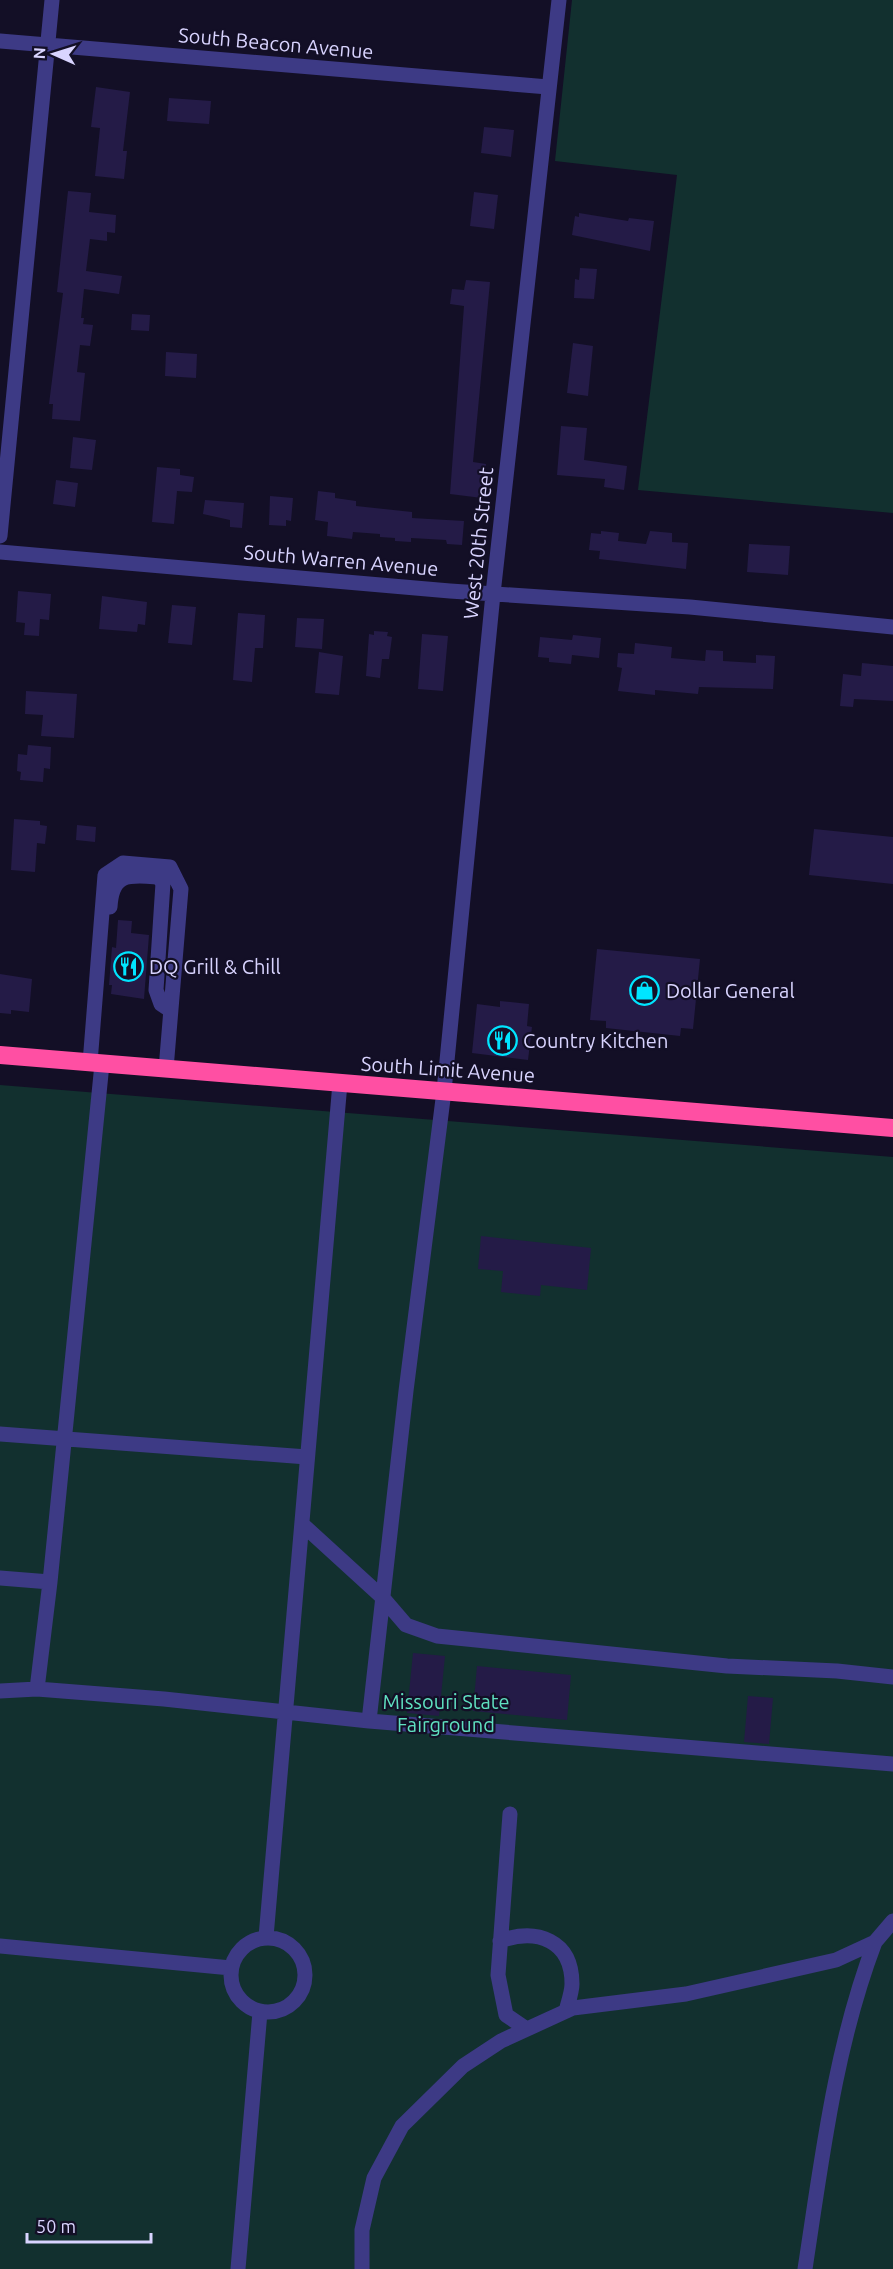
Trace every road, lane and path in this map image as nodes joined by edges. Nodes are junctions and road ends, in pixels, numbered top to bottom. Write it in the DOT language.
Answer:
graph roads {
  1 [pos="52,0"];
  2 [pos="559,0"];
  3 [pos="0,41"];
  4 [pos="48,45"];
  5 [pos="548,87"];
  6 [pos="0,536"];
  7 [pos="0,552"];
  8 [pos="493,594"];
  9 [pos="893,627"];
  10 [pos="0,1055"];
  11 [pos="96,1063"];
  12 [pos="166,1069"];
  13 [pos="340,1083"];
  14 [pos="444,1091"];
  15 [pos="893,1128"];
  16 [pos="0,1434"];
  17 [pos="65,1439"];
  18 [pos="307,1457"];
  19 [pos="302,1524"];
  20 [pos="0,1578"];
  21 [pos="50,1582"];
  22 [pos="382,1597"];
  23 [pos="893,1677"];
  24 [pos="37,1689"];
  25 [pos="0,1691"];
  26 [pos="284,1711"];
  27 [pos="369,1721"];
  28 [pos="893,1764"];
  29 [pos="510,1814"];
  30 [pos="893,1921"];
  31 [pos="266,1937"];
  32 [pos="500,1941"];
  33 [pos="875,1942"];
  34 [pos="0,1946"];
  35 [pos="231,1968"];
  36 [pos="566,2011"];
  37 [pos="260,2012"];
  38 [pos="525,2028"];
  39 [pos="238,2269"];
  40 [pos="362,2269"];
  41 [pos="805,2269"];
  1 -- 4 [label="street"];
  2 -- 5 [label="street, West 20th Street"];
  3 -- 4 [label="street, South Beacon Avenue"];
  4 -- 5 [label="street, South Beacon Avenue"];
  4 -- 6 [label="street"];
  5 -- 8 [label="street, West 20th Street"];
  7 -- 8 [label="street, South Warren Avenue"];
  8 -- 9 [label="street, South Warren Avenue"];
  8 -- 14 [label="street, West 20th Street"];
  10 -- 11 [label="highway, South Limit Avenue"];
  11 -- 12 [label="highway, South Limit Avenue"];
  11 -- 12 [label="street"];
  11 -- 17 [label="street"];
  12 -- 13 [label="highway, South Limit Avenue"];
  13 -- 14 [label="highway, South Limit Avenue"];
  13 -- 18 [label="street"];
  14 -- 15 [label="highway, South Limit Avenue"];
  14 -- 22 [label="street, West 20th Street"];
  16 -- 17 [label="street"];
  17 -- 18 [label="street"];
  17 -- 21 [label="street"];
  18 -- 19 [label="street"];
  19 -- 22 [label="street"];
  19 -- 26 [label="street"];
  20 -- 21 [label="street"];
  21 -- 24 [label="street"];
  22 -- 23 [label="street"];
  22 -- 27 [label="street, West 20th Street"];
  24 -- 25 [label="street"];
  24 -- 26 [label="street"];
  26 -- 27 [label="street"];
  26 -- 31 [label="street"];
  27 -- 28 [label="street"];
  29 -- 32 [label="street"];
  30 -- 33 [label="street"];
  31 -- 35 [label="street"];
  31 -- 37 [label="street"];
  32 -- 36 [label="street"];
  32 -- 38 [label="street"];
  33 -- 36 [label="street"];
  33 -- 41 [label="street"];
  34 -- 35 [label="street"];
  35 -- 37 [label="street"];
  36 -- 38 [label="street"];
  37 -- 39 [label="street"];
  38 -- 40 [label="street"];
}
